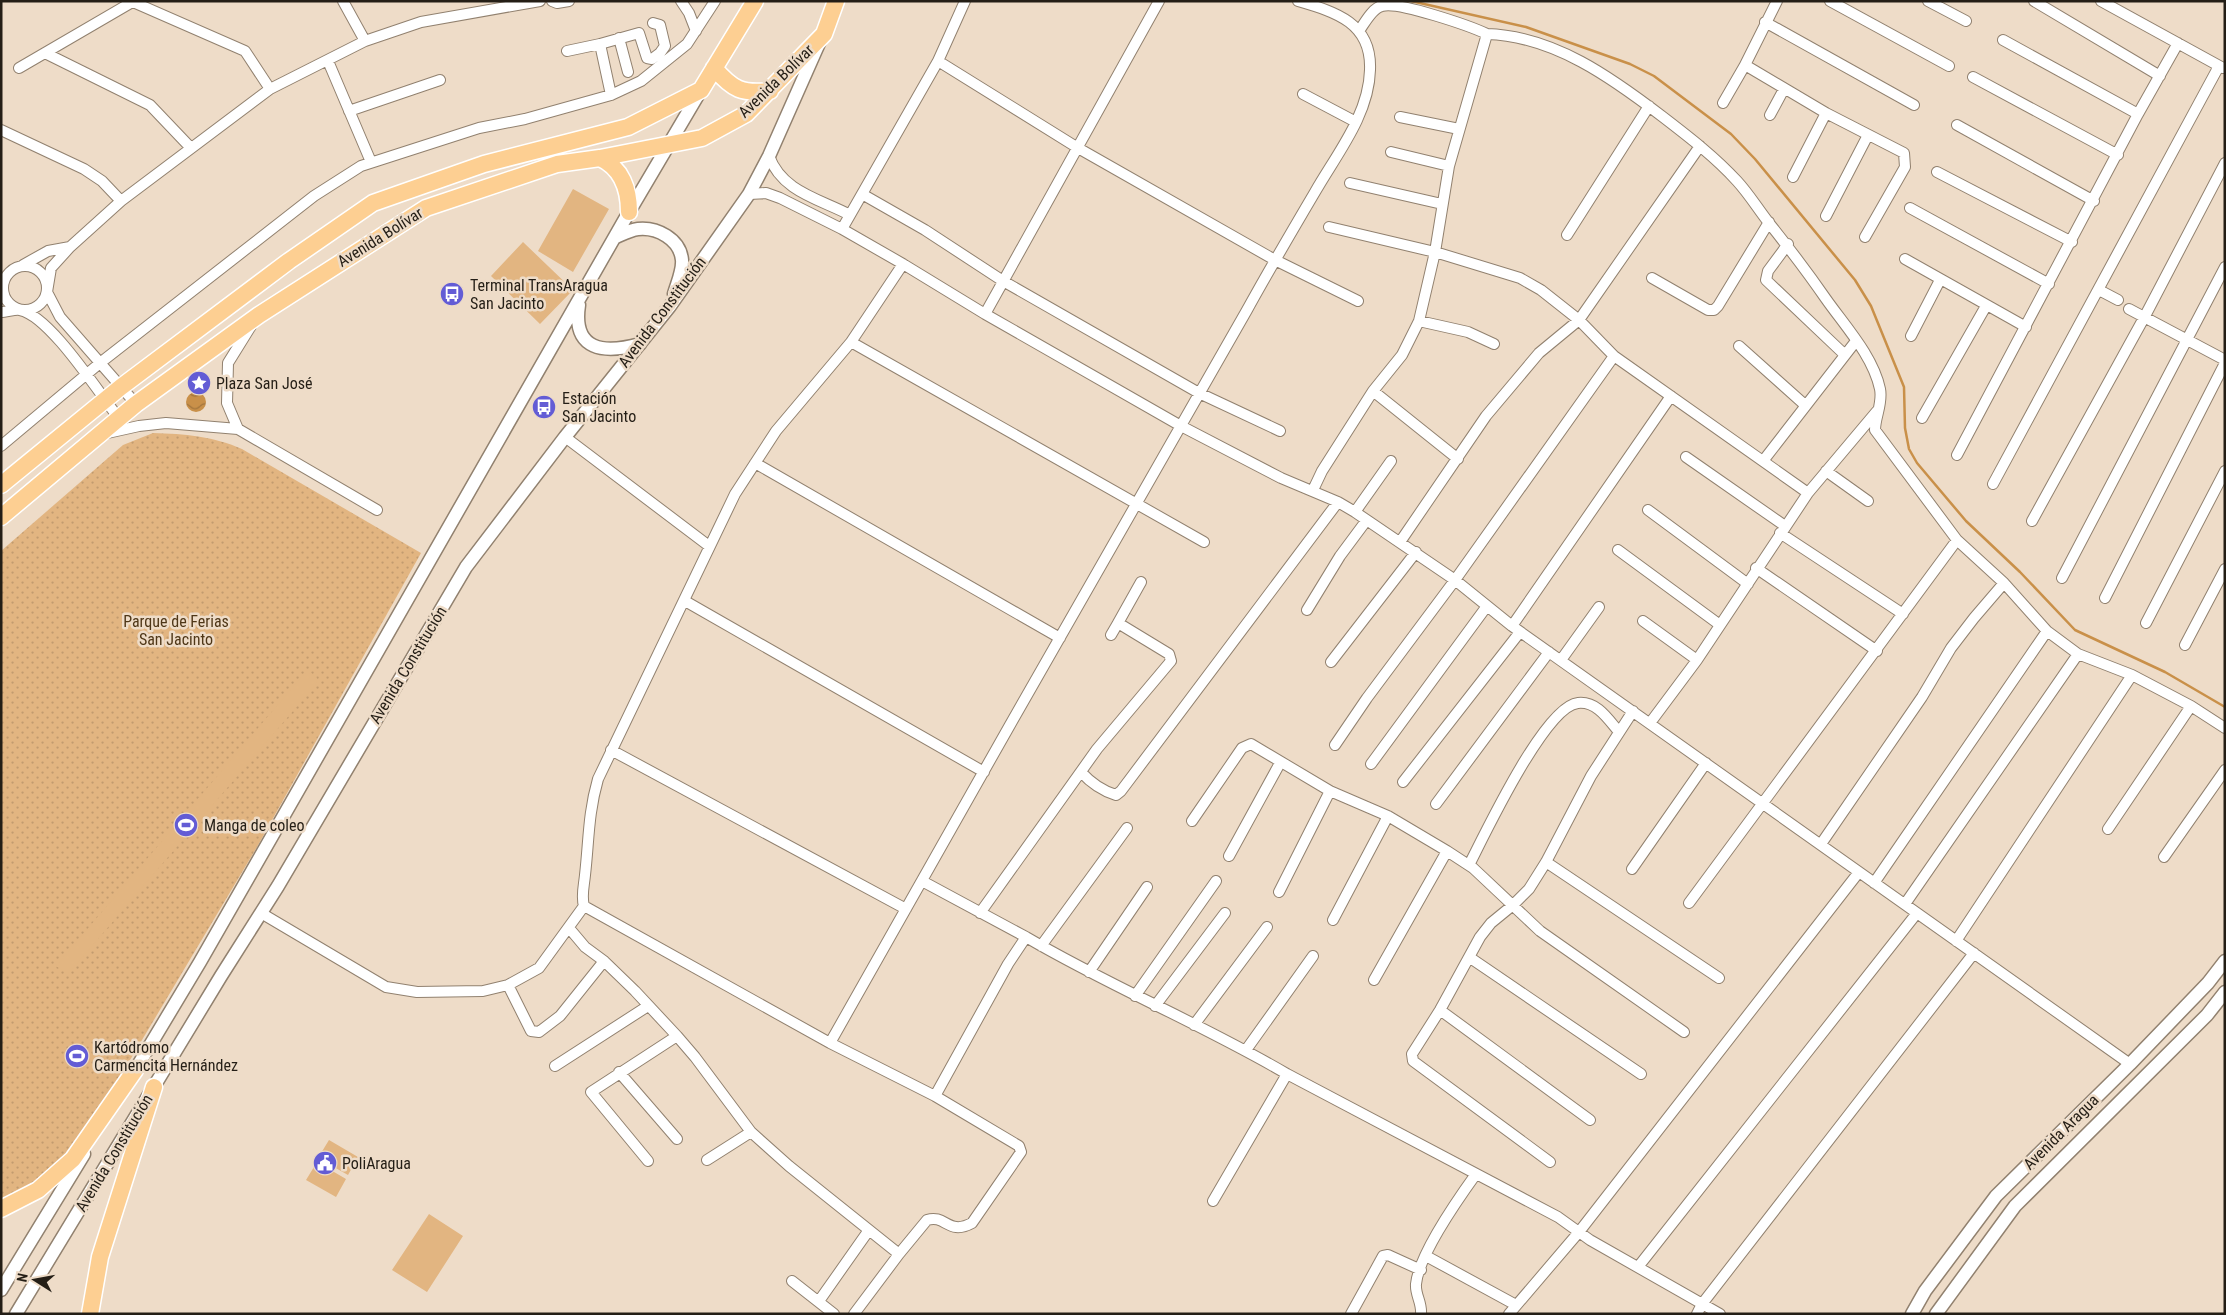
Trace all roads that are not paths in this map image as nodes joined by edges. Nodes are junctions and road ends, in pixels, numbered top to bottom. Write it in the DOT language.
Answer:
graph roads {
  1 [pos="343,1"];
  2 [pos="540,1"];
  3 [pos="552,1"];
  4 [pos="569,1"];
  5 [pos="681,1"];
  6 [pos="715,1"];
  7 [pos="754,1"];
  8 [pos="836,1"];
  9 [pos="964,1"];
  10 [pos="1159,1"];
  11 [pos="1298,1"];
  12 [pos="1777,1"];
  13 [pos="1830,1"];
  14 [pos="1928,1"];
  15 [pos="2034,1"];
  16 [pos="2101,1"];
  17 [pos="133,2"];
  18 [pos="513,5"];
  19 [pos="1966,21"];
  20 [pos="1765,22"];
  21 [pos="653,24"];
  22 [pos="696,30"];
  23 [pos="1358,32"];
  24 [pos="824,34"];
  25 [pos="1487,34"];
  26 [pos="619,38"];
  27 [pos="2003,40"];
  28 [pos="365,41"];
  29 [pos="2178,43"];
  30 [pos="600,44"];
  31 [pos="567,51"];
  32 [pos="45,53"];
  33 [pos="328,61"];
  34 [pos="938,61"];
  35 [pos="1745,65"];
  36 [pos="1949,66"];
  37 [pos="2222,67"];
  38 [pos="19,68"];
  39 [pos="714,68"];
  40 [pos="628,72"];
  41 [pos="2160,76"];
  42 [pos="1973,77"];
  43 [pos="440,80"];
  44 [pos="270,89"];
  45 [pos="1784,89"];
  46 [pos="701,90"];
  47 [pos="770,91"];
  48 [pos="1303,94"];
  49 [pos="611,95"];
  50 [pos="1723,103"];
  51 [pos="1914,105"];
  52 [pos="1649,106"];
  53 [pos="349,111"];
  54 [pos="1826,113"];
  55 [pos="2138,114"];
  56 [pos="1770,115"];
  57 [pos="1400,117"];
  58 [pos="1356,122"];
  59 [pos="1957,125"];
  60 [pos="1459,129"];
  61 [pos="1,130"];
  62 [pos="1868,135"];
  63 [pos="671,144"];
  64 [pos="1700,146"];
  65 [pos="190,147"];
  66 [pos="1078,148"];
  67 [pos="1391,152"];
  68 [pos="2118,155"];
  69 [pos="769,156"];
  70 [pos="600,158"];
  71 [pos="371,162"];
  72 [pos="2225,163"];
  73 [pos="1449,166"];
  74 [pos="1936,172"];
  75 [pos="1793,177"];
  76 [pos="1350,183"];
  77 [pos="748,194"];
  78 [pos="862,194"];
  79 [pos="121,201"];
  80 [pos="2094,201"];
  81 [pos="1442,204"];
  82 [pos="1910,208"];
  83 [pos="838,209"];
  84 [pos="629,212"];
  85 [pos="850,215"];
  86 [pos="1826,216"];
  87 [pos="1769,222"];
  88 [pos="832,225"];
  89 [pos="1329,227"];
  90 [pos="842,229"];
  91 [pos="1567,235"];
  92 [pos="616,237"];
  93 [pos="1865,237"];
  94 [pos="2072,242"];
  95 [pos="1788,244"];
  96 [pos="70,247"];
  97 [pos="1435,252"];
  98 [pos="1905,259"];
  99 [pos="1275,260"];
  100 [pos="904,264"];
  101 [pos="19,267"];
  102 [pos="2225,267"];
  103 [pos="1652,278"];
  104 [pos="1940,280"];
  105 [pos="1003,281"];
  106 [pos="2049,284"];
  107 [pos="2,288"];
  108 [pos="2099,290"];
  109 [pos="47,292"];
  110 [pos="580,300"];
  111 [pos="2118,300"];
  112 [pos="1358,301"];
  113 [pos="670,306"];
  114 [pos="1986,306"];
  115 [pos="2129,309"];
  116 [pos="20,310"];
  117 [pos="1,312"];
  118 [pos="985,314"];
  119 [pos="259,315"];
  120 [pos="2145,316"];
  121 [pos="1578,320"];
  122 [pos="1419,321"];
  123 [pos="2026,327"];
  124 [pos="1911,336"];
  125 [pos="2187,339"];
  126 [pos="1856,341"];
  127 [pos="852,342"];
  128 [pos="640,344"];
  129 [pos="1494,344"];
  130 [pos="1739,346"];
  131 [pos="1844,354"];
  132 [pos="1614,356"];
  133 [pos="2225,361"];
  134 [pos="100,363"];
  135 [pos="86,375"];
  136 [pos="121,386"];
  137 [pos="1373,391"];
  138 [pos="1199,394"];
  139 [pos="1671,396"];
  140 [pos="105,400"];
  141 [pos="136,404"];
  142 [pos="1805,405"];
  143 [pos="1879,409"];
  144 [pos="118,417"];
  145 [pos="1922,418"];
  146 [pos="1180,426"];
  147 [pos="238,429"];
  148 [pos="1280,431"];
  149 [pos="97,435"];
  150 [pos="565,437"];
  151 [pos="1,446"];
  152 [pos="1957,455"];
  153 [pos="1686,457"];
  154 [pos="1458,459"];
  155 [pos="1391,461"];
  156 [pos="1763,461"];
  157 [pos="755,463"];
  158 [pos="1826,471"];
  159 [pos="2225,471"];
  160 [pos="1994,484"];
  161 [pos="1,485"];
  162 [pos="1313,490"];
  163 [pos="1808,493"];
  164 [pos="1868,501"];
  165 [pos="1338,502"];
  166 [pos="1135,505"];
  167 [pos="377,510"];
  168 [pos="1648,510"];
  169 [pos="1356,512"];
  170 [pos="1,518"];
  171 [pos="1366,521"];
  172 [pos="2032,521"];
  173 [pos="1783,529"];
  174 [pos="1957,540"];
  175 [pos="1204,542"];
  176 [pos="1400,542"];
  177 [pos="709,546"];
  178 [pos="1618,550"];
  179 [pos="1416,552"];
  180 [pos="1756,568"];
  181 [pos="2225,569"];
  182 [pos="2062,578"];
  183 [pos="1455,580"];
  184 [pos="1142,582"];
  185 [pos="1748,584"];
  186 [pos="2004,584"];
  187 [pos="2105,598"];
  188 [pos="685,601"];
  189 [pos="1487,606"];
  190 [pos="1600,607"];
  191 [pos="1307,610"];
  192 [pos="1904,614"];
  193 [pos="1642,621"];
  194 [pos="1118,623"];
  195 [pos="2146,623"];
  196 [pos="1720,625"];
  197 [pos="1516,629"];
  198 [pos="2047,631"];
  199 [pos="1111,635"];
  200 [pos="1060,638"];
  201 [pos="2185,645"];
  202 [pos="1877,651"];
  203 [pos="1549,652"];
  204 [pos="2078,654"];
  205 [pos="1561,660"];
  206 [pos="1697,660"];
  207 [pos="1331,662"];
  208 [pos="2132,675"];
  209 [pos="2191,706"];
  210 [pos="1633,711"];
  211 [pos="1650,724"];
  212 [pos="2225,728"];
  213 [pos="1619,732"];
  214 [pos="1335,744"];
  215 [pos="611,750"];
  216 [pos="1280,763"];
  217 [pos="1706,763"];
  218 [pos="1371,764"];
  219 [pos="2225,770"];
  220 [pos="984,772"];
  221 [pos="1081,772"];
  222 [pos="1403,782"];
  223 [pos="1330,791"];
  224 [pos="1763,803"];
  225 [pos="1436,804"];
  226 [pos="1388,816"];
  227 [pos="1192,821"];
  228 [pos="1127,828"];
  229 [pos="2108,829"];
  230 [pos="1821,844"];
  231 [pos="1447,850"];
  232 [pos="1229,856"];
  233 [pos="2164,857"];
  234 [pos="1546,862"];
  235 [pos="1469,866"];
  236 [pos="1632,869"];
  237 [pos="1859,872"];
  238 [pos="922,881"];
  239 [pos="1216,882"];
  240 [pos="1874,883"];
  241 [pos="1147,887"];
  242 [pos="1279,892"];
  243 [pos="1689,904"];
  244 [pos="1904,904"];
  245 [pos="1513,905"];
  246 [pos="584,906"];
  247 [pos="906,909"];
  248 [pos="261,913"];
  249 [pos="980,913"];
  250 [pos="1225,913"];
  251 [pos="1917,913"];
  252 [pos="1333,920"];
  253 [pos="1267,927"];
  254 [pos="569,928"];
  255 [pos="1026,937"];
  256 [pos="1956,941"];
  257 [pos="1041,946"];
  258 [pos="1974,953"];
  259 [pos="1313,956"];
  260 [pos="1469,958"];
  261 [pos="2225,961"];
  262 [pos="604,962"];
  263 [pos="1089,972"];
  264 [pos="1719,978"];
  265 [pos="1374,980"];
  266 [pos="508,985"];
  267 [pos="2225,992"];
  268 [pos="1135,996"];
  269 [pos="648,1006"];
  270 [pos="1155,1006"];
  271 [pos="1440,1010"];
  272 [pos="1194,1025"];
  273 [pos="1684,1032"];
  274 [pos="676,1036"];
  275 [pos="830,1043"];
  276 [pos="1246,1050"];
  277 [pos="2130,1064"];
  278 [pos="555,1066"];
  279 [pos="135,1070"];
  280 [pos="619,1072"];
  281 [pos="1287,1074"];
  282 [pos="1640,1074"];
  283 [pos="154,1087"];
  284 [pos="935,1096"];
  285 [pos="1590,1120"];
  286 [pos="751,1132"];
  287 [pos="677,1139"];
  288 [pos="707,1160"];
  289 [pos="648,1161"];
  290 [pos="1550,1162"];
  291 [pos="1476,1174"];
  292 [pos="1213,1201"];
  293 [pos="1,1209"];
  294 [pos="869,1230"];
  295 [pos="1578,1232"];
  296 [pos="899,1254"];
  297 [pos="1426,1256"];
  298 [pos="1638,1267"];
  299 [pos="1421,1270"];
  300 [pos="792,1281"];
  301 [pos="1,1290"];
  302 [pos="819,1301"];
  303 [pos="1702,1304"];
  304 [pos="1516,1305"];
  305 [pos="16,1314"];
  306 [pos="90,1314"];
  307 [pos="834,1314"];
  308 [pos="854,1314"];
  309 [pos="1351,1314"];
  310 [pos="1421,1314"];
  311 [pos="1509,1314"];
  312 [pos="1697,1314"];
  313 [pos="1720,1314"];
  314 [pos="1912,1314"];
  315 [pos="1936,1314"];
  1 -- 28 [label="street"];
  2 -- 18 [label="street"];
  3 -- 4 [label="street"];
  5 -- 22 [label="street"];
  6 -- 22 [label="street"];
  7 -- 39 [label="main road"];
  8 -- 24 [label="main road"];
  9 -- 34 [label="street"];
  10 -- 66 [label="street"];
  11 -- 23 [label="street"];
  12 -- 20 [label="street"];
  13 -- 36 [label="street"];
  14 -- 19 [label="street"];
  15 -- 41 [label="street"];
  16 -- 29 [label="street"];
  17 -- 32 [label="street"];
  17 -- 44 [label="street"];
  18 -- 28 [label="street"];
  20 -- 35 [label="street"];
  20 -- 51 [label="street"];
  21 -- 26 [label="street"];
  22 -- 49 [label="street"];
  23 -- 25 [label="street"];
  23 -- 58 [label="street"];
  24 -- 47 [label="main road, Avenida Bolívar"];
  24 -- 69 [label="street, Avenida Constitución"];
  25 -- 52 [label="street"];
  25 -- 60 [label="street"];
  26 -- 30 [label="street"];
  26 -- 40 [label="street"];
  27 -- 55 [label="street"];
  28 -- 33 [label="street"];
  29 -- 37 [label="street"];
  29 -- 41 [label="street"];
  30 -- 31 [label="street"];
  30 -- 49 [label="street"];
  32 -- 38 [label="street"];
  32 -- 65 [label="street"];
  33 -- 44 [label="street"];
  33 -- 53 [label="street"];
  34 -- 66 [label="street"];
  34 -- 78 [label="street"];
  35 -- 45 [label="street"];
  35 -- 50 [label="street"];
  37 -- 108 [label="street"];
  39 -- 46 [label="main road"];
  39 -- 47 [label="main road"];
  41 -- 55 [label="street"];
  42 -- 68 [label="street"];
  43 -- 53 [label="street"];
  44 -- 65 [label="street"];
  45 -- 54 [label="street"];
  45 -- 56 [label="street"];
  46 -- 63 [label="street, Avenida Constitución"];
  46 -- 136 [label="main road, Avenida Bolívar"];
  47 -- 63 [label="main road, Avenida Bolívar"];
  48 -- 58 [label="street"];
  49 -- 71 [label="street"];
  52 -- 64 [label="street"];
  52 -- 91 [label="street"];
  53 -- 71 [label="street"];
  54 -- 62 [label="street"];
  54 -- 75 [label="street"];
  55 -- 68 [label="street"];
  57 -- 60 [label="street"];
  58 -- 99 [label="street"];
  59 -- 80 [label="street"];
  60 -- 73 [label="street"];
  61 -- 79 [label="street"];
  62 -- 86 [label="street"];
  62 -- 93 [label="street"];
  63 -- 70 [label="main road, Avenida Bolívar"];
  63 -- 84 [label="street, Avenida Constitución"];
  64 -- 87 [label="street"];
  64 -- 121 [label="street"];
  65 -- 79 [label="street"];
  66 -- 99 [label="street"];
  66 -- 105 [label="street"];
  67 -- 73 [label="street"];
  68 -- 80 [label="street"];
  69 -- 77 [label="street, Avenida Constitución"];
  69 -- 83 [label="street"];
  70 -- 84 [label="main road"];
  70 -- 119 [label="main road, Avenida Bolívar"];
  71 -- 134 [label="street"];
  72 -- 120 [label="street"];
  73 -- 81 [label="street"];
  74 -- 94 [label="street"];
  76 -- 81 [label="street"];
  77 -- 88 [label="street"];
  77 -- 113 [label="street, Avenida Constitución"];
  78 -- 85 [label="street"];
  78 -- 105 [label="street"];
  79 -- 96 [label="street"];
  80 -- 94 [label="street"];
  81 -- 97 [label="street"];
  82 -- 106 [label="street"];
  83 -- 85 [label="street"];
  83 -- 88 [label="street"];
  84 -- 92 [label="street, Avenida Constitución"];
  85 -- 90 [label="street"];
  87 -- 95 [label="street"];
  87 -- 103 [label="street"];
  88 -- 90 [label="street"];
  89 -- 97 [label="street"];
  90 -- 100 [label="street"];
  92 -- 110 [label="street, Avenida Constitución"];
  92 -- 113 [label="street"];
  94 -- 106 [label="street"];
  95 -- 126 [label="street"];
  95 -- 131 [label="street"];
  96 -- 101 [label="street"];
  96 -- 109 [label="street"];
  97 -- 121 [label="street"];
  97 -- 122 [label="street"];
  98 -- 104 [label="street"];
  99 -- 112 [label="street"];
  99 -- 138 [label="street"];
  100 -- 118 [label="street"];
  100 -- 127 [label="street"];
  101 -- 107 [label="street"];
  101 -- 109 [label="street"];
  102 -- 125 [label="street"];
  104 -- 114 [label="street"];
  104 -- 124 [label="street"];
  105 -- 118 [label="street"];
  105 -- 138 [label="street"];
  106 -- 123 [label="street"];
  107 -- 116 [label="street"];
  108 -- 111 [label="street"];
  108 -- 160 [label="street"];
  109 -- 116 [label="street"];
  109 -- 134 [label="street"];
  110 -- 128 [label="street"];
  110 -- 279 [label="street, Avenida Constitución"];
  113 -- 128 [label="street, Avenida Constitución"];
  114 -- 123 [label="street"];
  114 -- 145 [label="street"];
  115 -- 120 [label="street"];
  116 -- 117 [label="street"];
  116 -- 135 [label="street"];
  118 -- 146 [label="street"];
  119 -- 141 [label="main road, Avenida Bolívar"];
  119 -- 147 [label="street"];
  120 -- 125 [label="street"];
  120 -- 172 [label="street"];
  121 -- 132 [label="street"];
  121 -- 154 [label="street"];
  122 -- 129 [label="street"];
  122 -- 137 [label="street"];
  123 -- 152 [label="street"];
  125 -- 133 [label="street"];
  125 -- 182 [label="street"];
  126 -- 131 [label="street"];
  126 -- 143 [label="street"];
  127 -- 157 [label="street"];
  127 -- 166 [label="street"];
  128 -- 150 [label="street, Avenida Constitución"];
  130 -- 142 [label="street"];
  131 -- 142 [label="street"];
  132 -- 139 [label="street"];
  132 -- 183 [label="street"];
  133 -- 187 [label="street"];
  134 -- 135 [label="street"];
  134 -- 136 [label="street"];
  135 -- 140 [label="street"];
  135 -- 151 [label="street"];
  136 -- 140 [label="main road, Avenida Bolívar"];
  136 -- 141 [label="street"];
  137 -- 154 [label="street"];
  137 -- 162 [label="street"];
  138 -- 146 [label="street"];
  138 -- 148 [label="street"];
  139 -- 156 [label="street"];
  139 -- 197 [label="street"];
  140 -- 144 [label="street"];
  140 -- 161 [label="main road, Avenida Bolívar"];
  141 -- 144 [label="main road, Avenida Bolívar"];
  142 -- 156 [label="street"];
  143 -- 158 [label="street"];
  143 -- 174 [label="street"];
  144 -- 149 [label="main road, Avenida Bolívar"];
  146 -- 162 [label="street"];
  146 -- 166 [label="street"];
  147 -- 149 [label="street"];
  147 -- 167 [label="street"];
  149 -- 170 [label="main road, Avenida Bolívar"];
  150 -- 177 [label="street"];
  150 -- 248 [label="street, Avenida Constitución"];
  153 -- 173 [label="street"];
  154 -- 176 [label="street"];
  155 -- 169 [label="street"];
  156 -- 163 [label="street"];
  157 -- 177 [label="street"];
  157 -- 200 [label="street"];
  158 -- 163 [label="street"];
  158 -- 164 [label="street"];
  159 -- 195 [label="street"];
  162 -- 165 [label="street"];
  163 -- 173 [label="street"];
  165 -- 169 [label="street"];
  165 -- 221 [label="street"];
  166 -- 175 [label="street"];
  166 -- 200 [label="street"];
  168 -- 185 [label="street"];
  169 -- 171 [label="street"];
  171 -- 176 [label="street"];
  171 -- 191 [label="street"];
  173 -- 180 [label="street"];
  173 -- 192 [label="street"];
  174 -- 186 [label="street"];
  174 -- 192 [label="street"];
  176 -- 179 [label="street"];
  177 -- 188 [label="street"];
  178 -- 196 [label="street"];
  179 -- 183 [label="street"];
  179 -- 207 [label="street"];
  180 -- 185 [label="street"];
  180 -- 202 [label="street"];
  181 -- 201 [label="street"];
  183 -- 189 [label="street"];
  183 -- 214 [label="street"];
  184 -- 194 [label="street"];
  185 -- 196 [label="street"];
  186 -- 198 [label="street"];
  186 -- 230 [label="street"];
  188 -- 215 [label="street"];
  188 -- 220 [label="street"];
  189 -- 197 [label="street"];
  189 -- 218 [label="street"];
  190 -- 205 [label="street"];
  192 -- 202 [label="street"];
  193 -- 206 [label="street"];
  194 -- 199 [label="street"];
  194 -- 221 [label="street"];
  196 -- 206 [label="street"];
  197 -- 203 [label="street"];
  197 -- 222 [label="street"];
  198 -- 204 [label="street"];
  198 -- 240 [label="street"];
  200 -- 220 [label="street"];
  202 -- 224 [label="street"];
  203 -- 205 [label="street"];
  203 -- 225 [label="street"];
  204 -- 208 [label="street"];
  204 -- 244 [label="street"];
  205 -- 210 [label="street"];
  206 -- 211 [label="street"];
  208 -- 209 [label="street"];
  208 -- 256 [label="street"];
  209 -- 212 [label="street"];
  209 -- 229 [label="street"];
  210 -- 211 [label="street"];
  210 -- 213 [label="street"];
  211 -- 217 [label="street"];
  213 -- 234 [label="street"];
  213 -- 235 [label="street"];
  215 -- 246 [label="street"];
  215 -- 247 [label="street"];
  216 -- 223 [label="street"];
  216 -- 227 [label="street"];
  216 -- 232 [label="street"];
  217 -- 224 [label="street"];
  217 -- 236 [label="street"];
  219 -- 233 [label="street"];
  220 -- 238 [label="street"];
  221 -- 249 [label="street"];
  223 -- 226 [label="street"];
  223 -- 242 [label="street"];
  224 -- 230 [label="street"];
  224 -- 243 [label="street"];
  226 -- 231 [label="street"];
  226 -- 252 [label="street"];
  228 -- 257 [label="street"];
  230 -- 237 [label="street"];
  231 -- 235 [label="street"];
  231 -- 265 [label="street"];
  234 -- 245 [label="street"];
  234 -- 264 [label="street"];
  235 -- 245 [label="street"];
  237 -- 240 [label="street"];
  237 -- 295 [label="street"];
  238 -- 247 [label="street"];
  238 -- 249 [label="street"];
  239 -- 268 [label="street"];
  240 -- 244 [label="street"];
  241 -- 263 [label="street"];
  244 -- 251 [label="street"];
  245 -- 260 [label="street"];
  245 -- 273 [label="street"];
  246 -- 254 [label="street"];
  246 -- 275 [label="street"];
  247 -- 275 [label="street"];
  248 -- 266 [label="street"];
  248 -- 283 [label="street, Avenida Constitución"];
  249 -- 255 [label="street"];
  250 -- 270 [label="street"];
  251 -- 256 [label="street"];
  251 -- 298 [label="street"];
  253 -- 272 [label="street"];
  254 -- 262 [label="street"];
  254 -- 266 [label="street"];
  255 -- 257 [label="street"];
  255 -- 284 [label="street"];
  256 -- 258 [label="street"];
  257 -- 263 [label="street"];
  258 -- 277 [label="street"];
  258 -- 303 [label="street"];
  259 -- 276 [label="street"];
  260 -- 271 [label="street"];
  260 -- 282 [label="street"];
  261 -- 277 [label="street, Avenida Aragua"];
  262 -- 266 [label="street"];
  262 -- 269 [label="street"];
  263 -- 268 [label="street"];
  267 -- 315 [label="street, Avenida Aragua"];
  268 -- 270 [label="street"];
  269 -- 274 [label="street"];
  269 -- 278 [label="street"];
  270 -- 272 [label="street"];
  271 -- 285 [label="street"];
  271 -- 290 [label="street"];
  272 -- 276 [label="street"];
  274 -- 280 [label="street"];
  274 -- 286 [label="street"];
  275 -- 284 [label="street"];
  276 -- 281 [label="street"];
  277 -- 314 [label="street, Avenida Aragua"];
  279 -- 293 [label="main road"];
  279 -- 301 [label="street, Avenida Constitución"];
  280 -- 287 [label="street"];
  280 -- 289 [label="street"];
  281 -- 291 [label="street"];
  281 -- 292 [label="street"];
  283 -- 305 [label="street, Avenida Constitución"];
  283 -- 306 [label="main road"];
  284 -- 296 [label="street"];
  286 -- 288 [label="street"];
  286 -- 294 [label="street"];
  291 -- 295 [label="street"];
  291 -- 297 [label="street"];
  294 -- 296 [label="street"];
  294 -- 302 [label="street"];
  295 -- 298 [label="street"];
  295 -- 304 [label="street"];
  296 -- 308 [label="street"];
  297 -- 299 [label="street"];
  297 -- 304 [label="street"];
  298 -- 303 [label="street"];
  299 -- 309 [label="street"];
  299 -- 310 [label="street"];
  300 -- 302 [label="street"];
  302 -- 307 [label="street"];
  303 -- 312 [label="street"];
  303 -- 313 [label="street"];
  304 -- 311 [label="street"];
}
